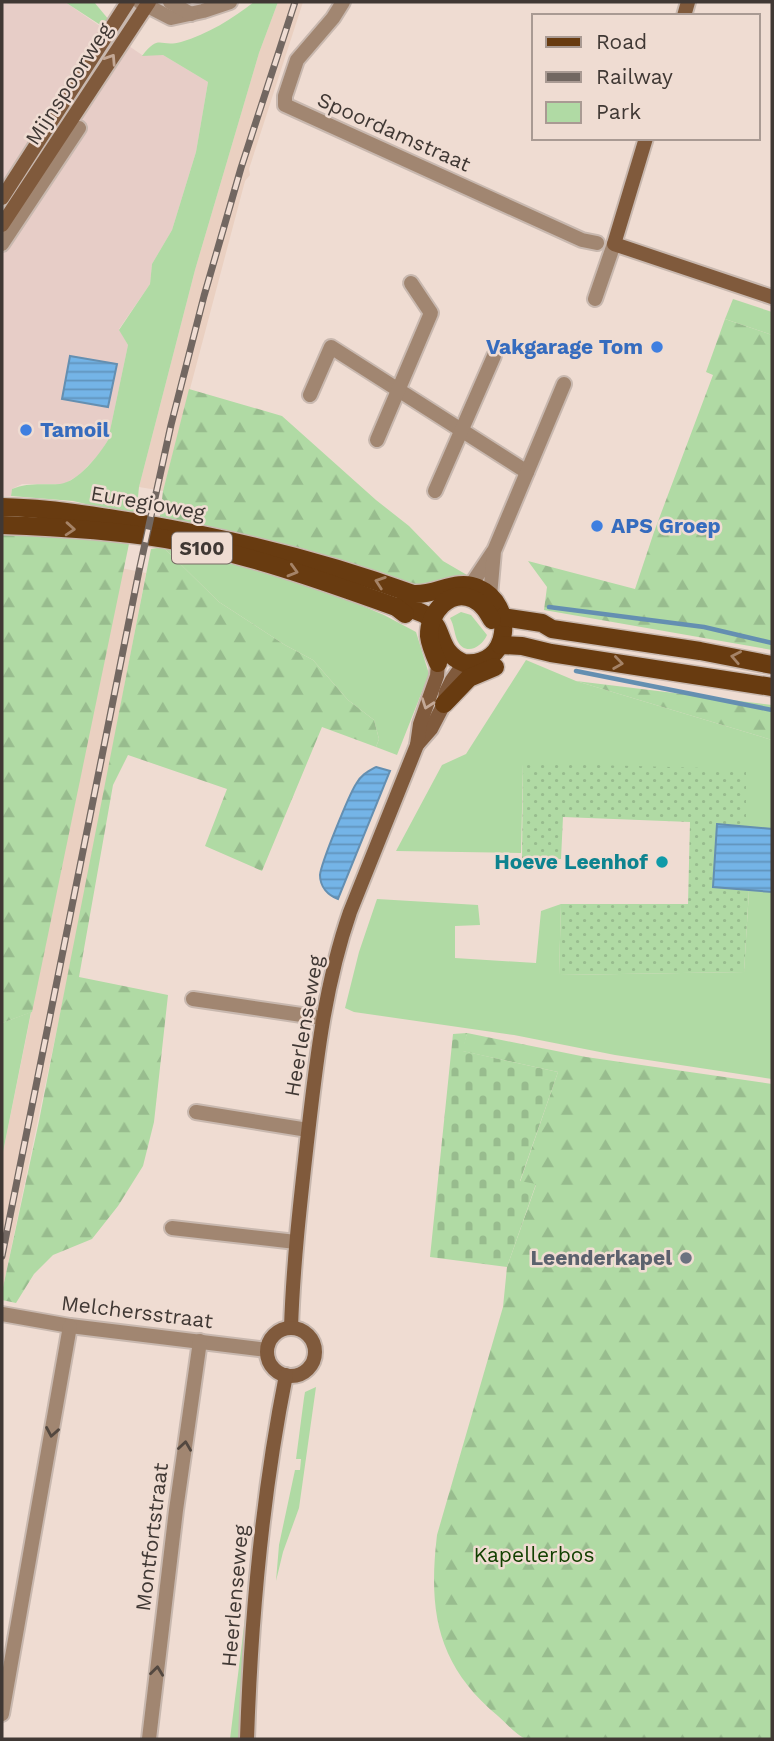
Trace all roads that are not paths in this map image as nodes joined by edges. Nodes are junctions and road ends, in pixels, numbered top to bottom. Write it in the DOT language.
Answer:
graph roads {
  1 [pos="128,2"];
  2 [pos="170,2"];
  3 [pos="230,2"];
  4 [pos="343,2"];
  5 [pos="145,3"];
  6 [pos="191,14"];
  7 [pos="79,128"];
  8 [pos="645,140"];
  9 [pos="2,198"];
  10 [pos="2,225"];
  11 [pos="597,243"];
  12 [pos="2,244"];
  13 [pos="614,244"];
  14 [pos="411,282"];
  15 [pos="772,298"];
  16 [pos="595,299"];
  17 [pos="494,356"];
  18 [pos="565,384"];
  19 [pos="399,389"];
  20 [pos="310,395"];
  21 [pos="463,431"];
  22 [pos="377,440"];
  23 [pos="527,472"];
  24 [pos="435,491"];
  25 [pos="2,507"];
  26 [pos="2,525"];
  27 [pos="494,551"];
  28 [pos="469,591"];
  29 [pos="490,596"];
  30 [pos="503,622"];
  31 [pos="431,624"];
  32 [pos="500,645"];
  33 [pos="551,653"];
  34 [pos="438,663"];
  35 [pos="464,663"];
  36 [pos="772,665"];
  37 [pos="772,687"];
  38 [pos="444,704"];
  39 [pos="417,745"];
  40 [pos="193,999"];
  41 [pos="322,1018"];
  42 [pos="196,1112"];
  43 [pos="308,1130"];
  44 [pos="172,1228"];
  45 [pos="296,1242"];
  46 [pos="2,1314"];
  47 [pos="70,1326"];
  48 [pos="291,1328"];
  49 [pos="200,1341"];
  50 [pos="267,1350"];
  51 [pos="286,1375"];
  52 [pos="2,1714"];
  53 [pos="149,1739"];
  54 [pos="247,1739"];
  1 -- 9 [label="main road, Mijnspoorweg"];
  2 -- 6 [label="street"];
  3 -- 6 [label="street"];
  4 -- 11 [label="street, Spoordamstraat"];
  5 -- 6 [label="street"];
  10 -- 5 [label="main road, Mijnspoorweg, one-way"];
  7 -- 12 [label="street"];
  8 -- 13 [label="main road"];
  13 -- 15 [label="main road"];
  13 -- 16 [label="street"];
  14 -- 19 [label="street"];
  17 -- 21 [label="street"];
  18 -- 23 [label="street"];
  19 -- 20 [label="street"];
  19 -- 21 [label="street"];
  19 -- 22 [label="street"];
  21 -- 23 [label="street"];
  21 -- 24 [label="street"];
  23 -- 27 [label="street"];
  28 -- 25 [label="main road, Euregioweg / S100, one-way"];
  26 -- 31 [label="main road, Euregioweg / S100, one-way"];
  27 -- 28 [label="street"];
  27 -- 29 [label="street"];
  28 -- 29 [label="main road"];
  28 -- 30 [label="main road"];
  28 -- 31 [label="main road"];
  29 -- 30 [label="main road"];
  30 -- 32 [label="main road"];
  36 -- 30 [label="main road, one-way"];
  31 -- 34 [label="main road"];
  31 -- 35 [label="main road"];
  32 -- 33 [label="main road"];
  32 -- 35 [label="main road"];
  33 -- 37 [label="main road, one-way"];
  33 -- 38 [label="main road"];
  34 -- 39 [label="main road, Heerlenseweg, one-way"];
  35 -- 38 [label="main road, Heerlenseweg"];
  38 -- 39 [label="main road, Heerlenseweg"];
  39 -- 41 [label="main road, Heerlenseweg"];
  40 -- 41 [label="street"];
  41 -- 43 [label="main road, Heerlenseweg"];
  42 -- 43 [label="street"];
  43 -- 45 [label="main road, Heerlenseweg"];
  44 -- 45 [label="street"];
  45 -- 48 [label="main road, Heerlenseweg"];
  46 -- 47 [label="street, Melchersstraat"];
  47 -- 49 [label="street, Melchersstraat"];
  47 -- 52 [label="street, one-way"];
  48 -- 50 [label="main road"];
  48 -- 51 [label="main road"];
  49 -- 50 [label="street, Melchersstraat"];
  53 -- 49 [label="street, Montfortstraat, one-way"];
  50 -- 51 [label="main road"];
  51 -- 54 [label="main road, Heerlenseweg"];
}
